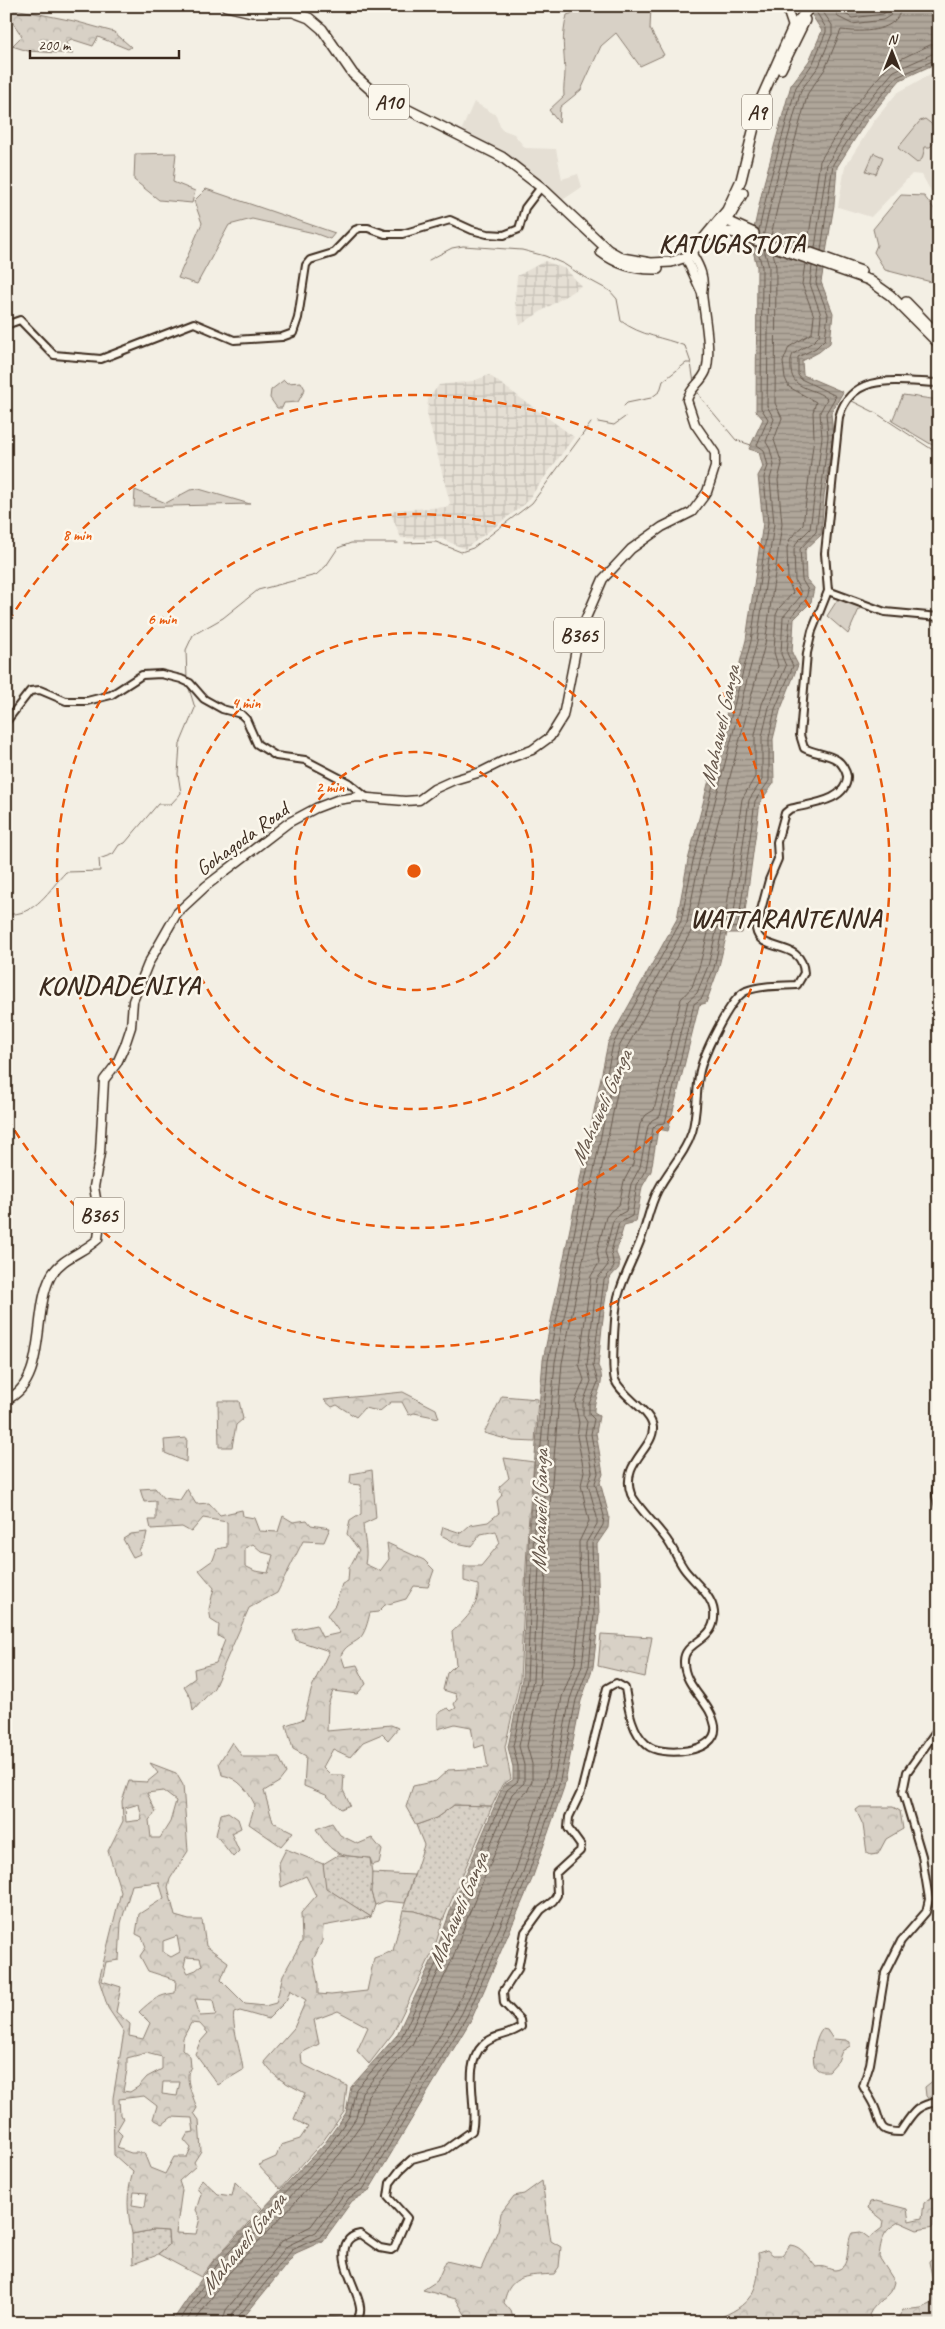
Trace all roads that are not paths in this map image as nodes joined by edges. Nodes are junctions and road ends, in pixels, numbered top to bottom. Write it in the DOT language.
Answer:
graph roads {
  1 [pos="226,6"];
  2 [pos="787,9"];
  3 [pos="809,11"];
  4 [pos="797,26"];
  5 [pos="541,187"];
  6 [pos="737,204"];
  7 [pos="723,221"];
  8 [pos="734,229"];
  9 [pos="717,233"];
  10 [pos="690,258"];
  11 [pos="847,269"];
  12 [pos="6,326"];
  13 [pos="939,336"];
  14 [pos="939,344"];
  15 [pos="939,383"];
  16 [pos="828,591"];
  17 [pos="939,617"];
  18 [pos="6,722"];
  19 [pos="366,797"];
  20 [pos="6,1400"];
  21 [pos="939,1426"];
  22 [pos="939,1507"];
  23 [pos="939,1727"];
  24 [pos="939,2102"];
  25 [pos="316,2323"];
  1 -- 5 [label="highway, A10"];
  2 -- 3 [label="main road"];
  2 -- 4 [label="main road"];
  3 -- 4 [label="highway, A9"];
  4 -- 6 [label="highway, A9"];
  4 -- 7 [label="highway, A9"];
  5 -- 10 [label="highway, A10"];
  5 -- 12 [label="street"];
  6 -- 7 [label="highway, A9"];
  6 -- 8 [label="highway"];
  7 -- 8 [label="highway"];
  7 -- 9 [label="highway"];
  7 -- 10 [label="highway"];
  8 -- 9 [label="highway"];
  8 -- 11 [label="highway"];
  9 -- 10 [label="highway"];
  10 -- 19 [label="main road, Gohagoda Road / B365"];
  11 -- 13 [label="highway"];
  11 -- 14 [label="highway"];
  15 -- 16 [label="street"];
  16 -- 17 [label="street"];
  16 -- 25 [label="street"];
  18 -- 19 [label="street"];
  19 -- 20 [label="main road, Gohagoda Road / B365"];
  21 -- 22 [label="street"];
  23 -- 24 [label="street"];
}
